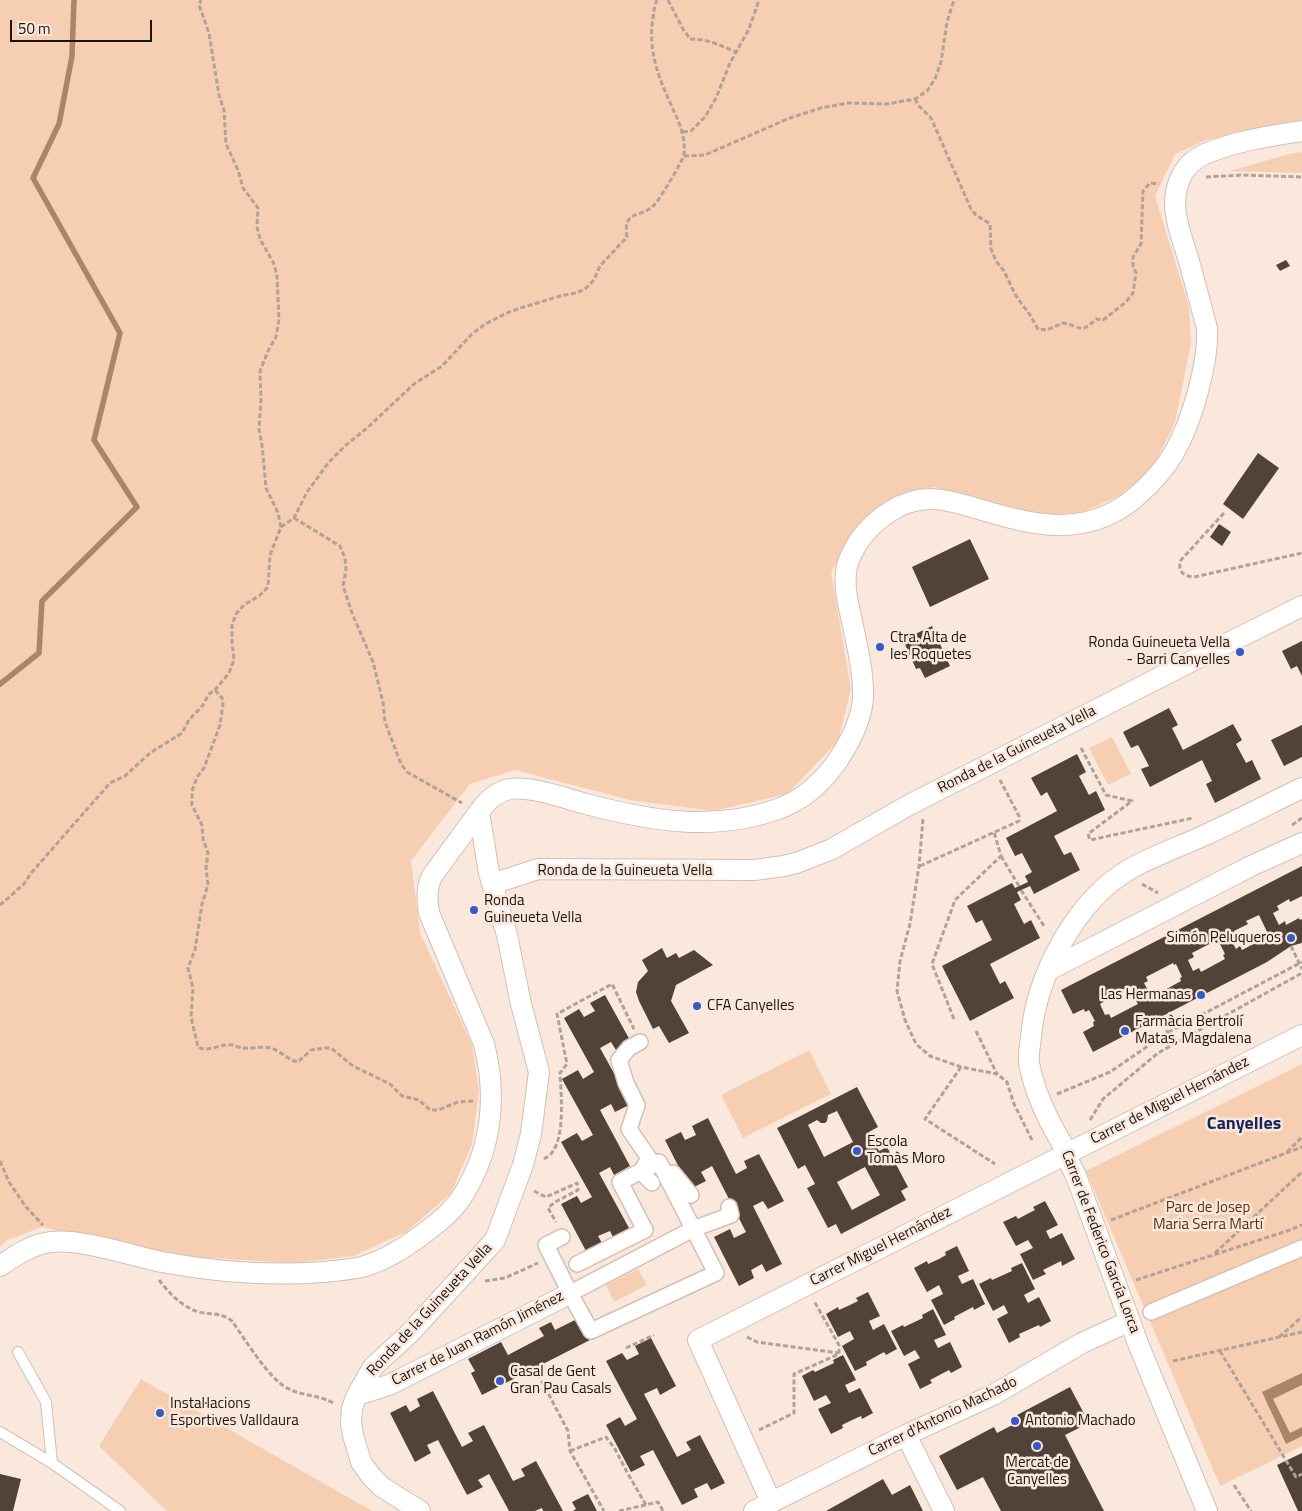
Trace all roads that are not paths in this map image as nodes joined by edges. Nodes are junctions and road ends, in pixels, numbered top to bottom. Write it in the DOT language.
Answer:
graph roads {
  1 [pos="1302,131"];
  2 [pos="1302,606"];
  3 [pos="1302,788"];
  4 [pos="479,812"];
  5 [pos="1302,843"];
  6 [pos="492,884"];
  7 [pos="1049,970"];
  8 [pos="1302,1035"];
  9 [pos="640,1042"];
  10 [pos="1065,1154"];
  11 [pos="641,1172"];
  12 [pos="667,1176"];
  13 [pos="652,1183"];
  14 [pos="691,1194"];
  15 [pos="729,1207"];
  16 [pos="693,1229"];
  17 [pos="559,1230"];
  18 [pos="1302,1248"];
  19 [pos="576,1264"];
  20 [pos="0,1266"];
  21 [pos="568,1294"];
  22 [pos="1151,1312"];
  23 [pos="1130,1321"];
  24 [pos="18,1352"];
  25 [pos="357,1395"];
  26 [pos="0,1432"];
  27 [pos="906,1435"];
  28 [pos="52,1463"];
  29 [pos="763,1507"];
  30 [pos="120,1511"];
  31 [pos="420,1511"];
  32 [pos="944,1511"];
  33 [pos="1207,1511"];
  1 -- 4 [label="street"];
  2 -- 6 [label="street, Ronda de la Guineueta Vella"];
  3 -- 7 [label="street, Carrer de Federico García Lorca"];
  4 -- 6 [label="street"];
  4 -- 20 [label="street"];
  5 -- 7 [label="street"];
  6 -- 25 [label="street, Ronda de la Guineueta Vella"];
  7 -- 10 [label="street, Carrer de Federico García Lorca"];
  8 -- 10 [label="street, Carrer de Miguel Hernández"];
  9 -- 11 [label="street"];
  10 -- 23 [label="street, Carrer de Federico García Lorca"];
  10 -- 29 [label="street, Carrer Miguel Hernández"];
  11 -- 12 [label="street"];
  11 -- 13 [label="street"];
  11 -- 19 [label="street"];
  12 -- 14 [label="street"];
  12 -- 16 [label="street, Carrer de Juan Ramón Jiménez"];
  15 -- 16 [label="street, Carrer de Juan Ramón Jiménez"];
  16 -- 21 [label="street, Carrer de Juan Ramón Jiménez"];
  16 -- 21 [label="street, Carrer de Juan Ramón Jiménez"];
  17 -- 21 [label="street, Carrer de Juan Ramón Jiménez"];
  18 -- 22 [label="street"];
  21 -- 25 [label="street, Carrer de Juan Ramón Jiménez"];
  23 -- 27 [label="street, Carrer d'Antonio Machado"];
  23 -- 33 [label="street, Carrer de Federico García Lorca"];
  24 -- 28 [label="lane"];
  25 -- 31 [label="street, Ronda de la Guineueta Vella"];
  26 -- 28 [label="lane"];
  27 -- 29 [label="street, Carrer d'Antonio Machado"];
  27 -- 32 [label="street"];
  28 -- 30 [label="lane"];
}
